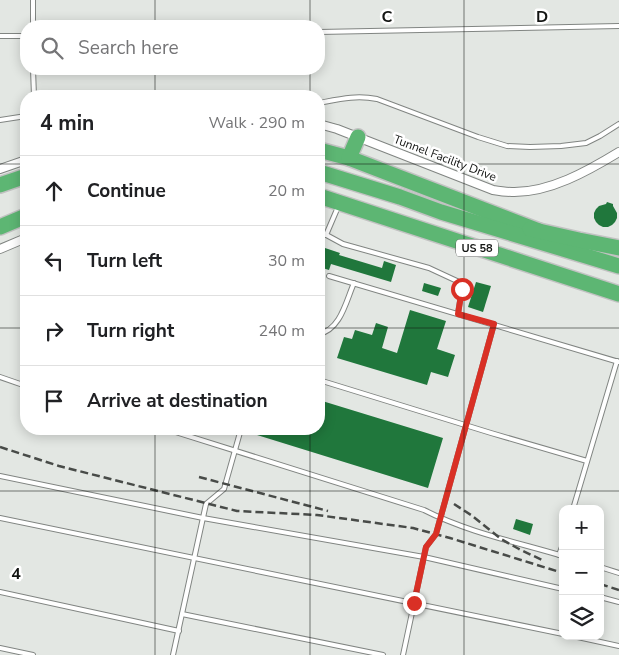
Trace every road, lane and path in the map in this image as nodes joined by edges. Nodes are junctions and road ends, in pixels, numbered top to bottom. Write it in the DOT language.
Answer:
graph roads {
  1 [pos="33,0"];
  2 [pos="33,20"];
  3 [pos="619,26"];
  4 [pos="325,32"];
  5 [pos="0,36"];
  6 [pos="20,36"];
  7 [pos="33,75"];
  8 [pos="34,90"];
  9 [pos="325,102"];
  10 [pos="20,117"];
  11 [pos="0,120"];
  12 [pos="619,124"];
  13 [pos="325,126"];
  14 [pos="358,137"];
  15 [pos="325,151"];
  16 [pos="619,152"];
  17 [pos="349,158"];
  18 [pos="20,162"];
  19 [pos="0,169"];
  20 [pos="325,174"];
  21 [pos="20,178"];
  22 [pos="0,185"];
  23 [pos="400,197"];
  24 [pos="325,198"];
  25 [pos="325,203"];
  26 [pos="339,203"];
  27 [pos="20,219"];
  28 [pos="0,227"];
  29 [pos="539,230"];
  30 [pos="326,235"];
  31 [pos="20,241"];
  32 [pos="619,248"];
  33 [pos="0,249"];
  34 [pos="619,266"];
  35 [pos="329,276"];
  36 [pos="354,283"];
  37 [pos="617,294"];
  38 [pos="458,314"];
  39 [pos="494,324"];
  40 [pos="325,331"];
  41 [pos="618,362"];
  42 [pos="0,378"];
  43 [pos="325,382"];
  44 [pos="20,384"];
  45 [pos="466,426"];
  46 [pos="186,435"];
  47 [pos="239,435"];
  48 [pos="235,450"];
  49 [pos="587,461"];
  50 [pos="0,476"];
  51 [pos="574,505"];
  52 [pos="0,518"];
  53 [pos="203,518"];
  54 [pos="440,519"];
  55 [pos="559,555"];
  56 [pos="424,557"];
  57 [pos="194,558"];
  58 [pos="604,569"];
  59 [pos="619,573"];
  60 [pos="559,588"];
  61 [pos="0,592"];
  62 [pos="604,598"];
  63 [pos="619,602"];
  64 [pos="414,603"];
  65 [pos="182,614"];
  66 [pos="179,631"];
  67 [pos="559,633"];
  68 [pos="591,640"];
  69 [pos="619,646"];
  70 [pos="0,648"];
  71 [pos="34,655"];
  72 [pos="173,655"];
  73 [pos="383,655"];
  74 [pos="403,655"];
  1 -- 2 [label="lane"];
  3 -- 4 [label="lane"];
  5 -- 6 [label="lane"];
  7 -- 8 [label="lane"];
  9 -- 12 [label="lane"];
  10 -- 11 [label="lane"];
  13 -- 14 [label="street, Tunnel Facility Drive"];
  14 -- 16 [label="street, Tunnel Facility Drive"];
  14 -- 17 [label="highway"];
  15 -- 17 [label="highway"];
  17 -- 29 [label="highway"];
  18 -- 19 [label="street"];
  20 -- 23 [label="highway, US 58"];
  21 -- 22 [label="highway"];
  23 -- 29 [label="highway, US 58"];
  23 -- 34 [label="highway"];
  24 -- 26 [label="highway, US 58"];
  25 -- 26 [label="highway"];
  26 -- 30 [label="lane"];
  26 -- 37 [label="highway, US 58"];
  27 -- 28 [label="highway"];
  29 -- 32 [label="highway, US 58"];
  30 -- 38 [label="lane"];
  31 -- 33 [label="street"];
  35 -- 36 [label="lane"];
  36 -- 38 [label="lane"];
  36 -- 40 [label="lane"];
  38 -- 39 [label="lane"];
  39 -- 41 [label="lane"];
  39 -- 45 [label="lane"];
  41 -- 49 [label="lane"];
  42 -- 44 [label="lane"];
  43 -- 45 [label="lane"];
  45 -- 49 [label="lane"];
  45 -- 54 [label="lane"];
  46 -- 48 [label="lane"];
  47 -- 48 [label="lane"];
  48 -- 53 [label="lane"];
  48 -- 54 [label="lane"];
  49 -- 51 [label="lane"];
  50 -- 53 [label="lane"];
  52 -- 57 [label="lane"];
  53 -- 56 [label="lane"];
  53 -- 57 [label="lane"];
  54 -- 55 [label="lane"];
  54 -- 56 [label="lane"];
  56 -- 60 [label="lane"];
  56 -- 64 [label="lane"];
  57 -- 64 [label="lane"];
  57 -- 65 [label="lane"];
  58 -- 59 [label="lane"];
  61 -- 66 [label="lane"];
  62 -- 63 [label="lane"];
  64 -- 67 [label="lane"];
  64 -- 74 [label="lane"];
  65 -- 66 [label="lane"];
  65 -- 73 [label="lane"];
  66 -- 72 [label="lane"];
  68 -- 69 [label="lane"];
  70 -- 71 [label="lane"];
}
